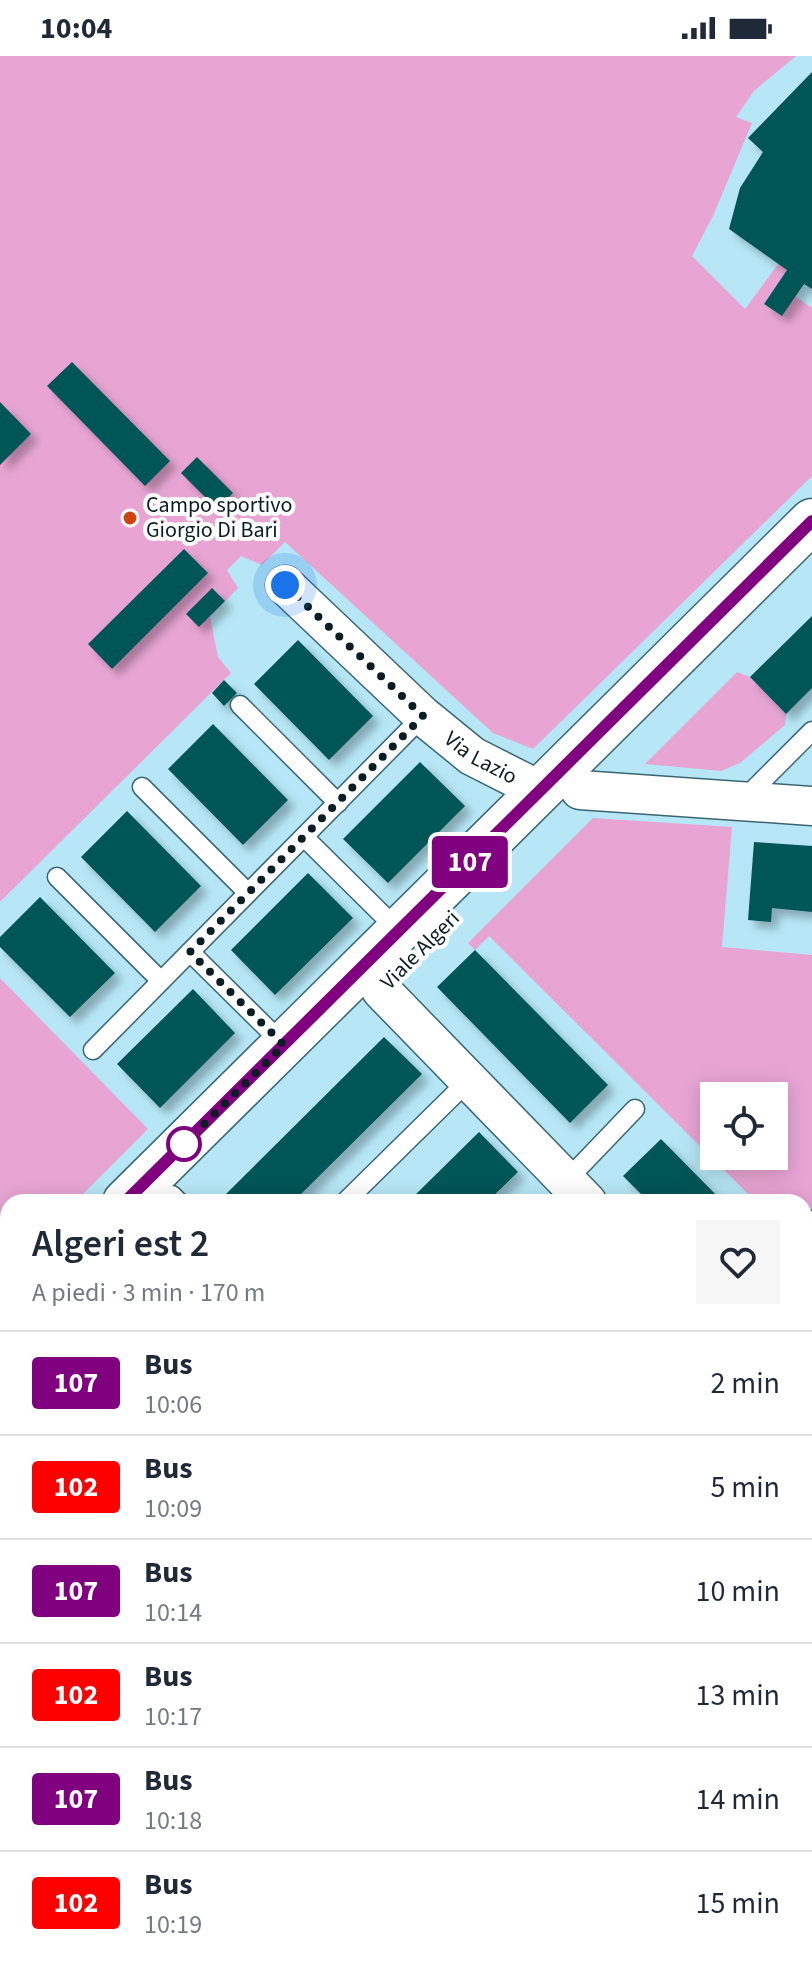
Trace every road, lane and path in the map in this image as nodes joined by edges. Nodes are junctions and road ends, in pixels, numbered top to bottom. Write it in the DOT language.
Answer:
graph roads {
  1 [pos="812,521"];
  2 [pos="812,563"];
  3 [pos="285,585"];
  4 [pos="240,705"];
  5 [pos="423,716"];
  6 [pos="812,731"];
  7 [pos="142,787"];
  8 [pos="561,791"];
  9 [pos="742,800"];
  10 [pos="338,803"];
  11 [pos="812,806"];
  12 [pos="304,837"];
  13 [pos="57,877"];
  14 [pos="248,893"];
  15 [pos="399,932"];
  16 [pos="190,952"];
  17 [pos="161,981"];
  18 [pos="381,990"];
  19 [pos="284,1045"];
  20 [pos="93,1050"];
  21 [pos="469,1080"];
  22 [pos="635,1109"];
  23 [pos="573,1193"];
  24 [pos="133,1194"];
  25 [pos="178,1194"];
  26 [pos="353,1194"];
  1 -- 8 [label="street, Viale Algeri"];
  2 -- 8 [label="street, Viale Algeri"];
  3 -- 5 [label="street, Via Lazio"];
  4 -- 10 [label="lane"];
  5 -- 8 [label="street, Via Lazio"];
  5 -- 10 [label="lane"];
  6 -- 9 [label="lane"];
  7 -- 14 [label="lane"];
  8 -- 9 [label="street, Via Lazio"];
  8 -- 15 [label="street, Viale Algeri"];
  8 -- 18 [label="street, Viale Algeri"];
  9 -- 11 [label="street, Via Lazio"];
  10 -- 12 [label="lane"];
  12 -- 14 [label="lane"];
  12 -- 15 [label="lane"];
  13 -- 17 [label="lane"];
  14 -- 16 [label="lane"];
  15 -- 19 [label="street, Viale Algeri"];
  16 -- 17 [label="lane"];
  16 -- 19 [label="lane"];
  17 -- 20 [label="lane"];
  18 -- 21 [label="street"];
  18 -- 25 [label="street, Viale Algeri"];
  19 -- 24 [label="street, Viale Algeri"];
  21 -- 23 [label="street"];
  21 -- 26 [label="lane"];
  22 -- 23 [label="lane"];
}
